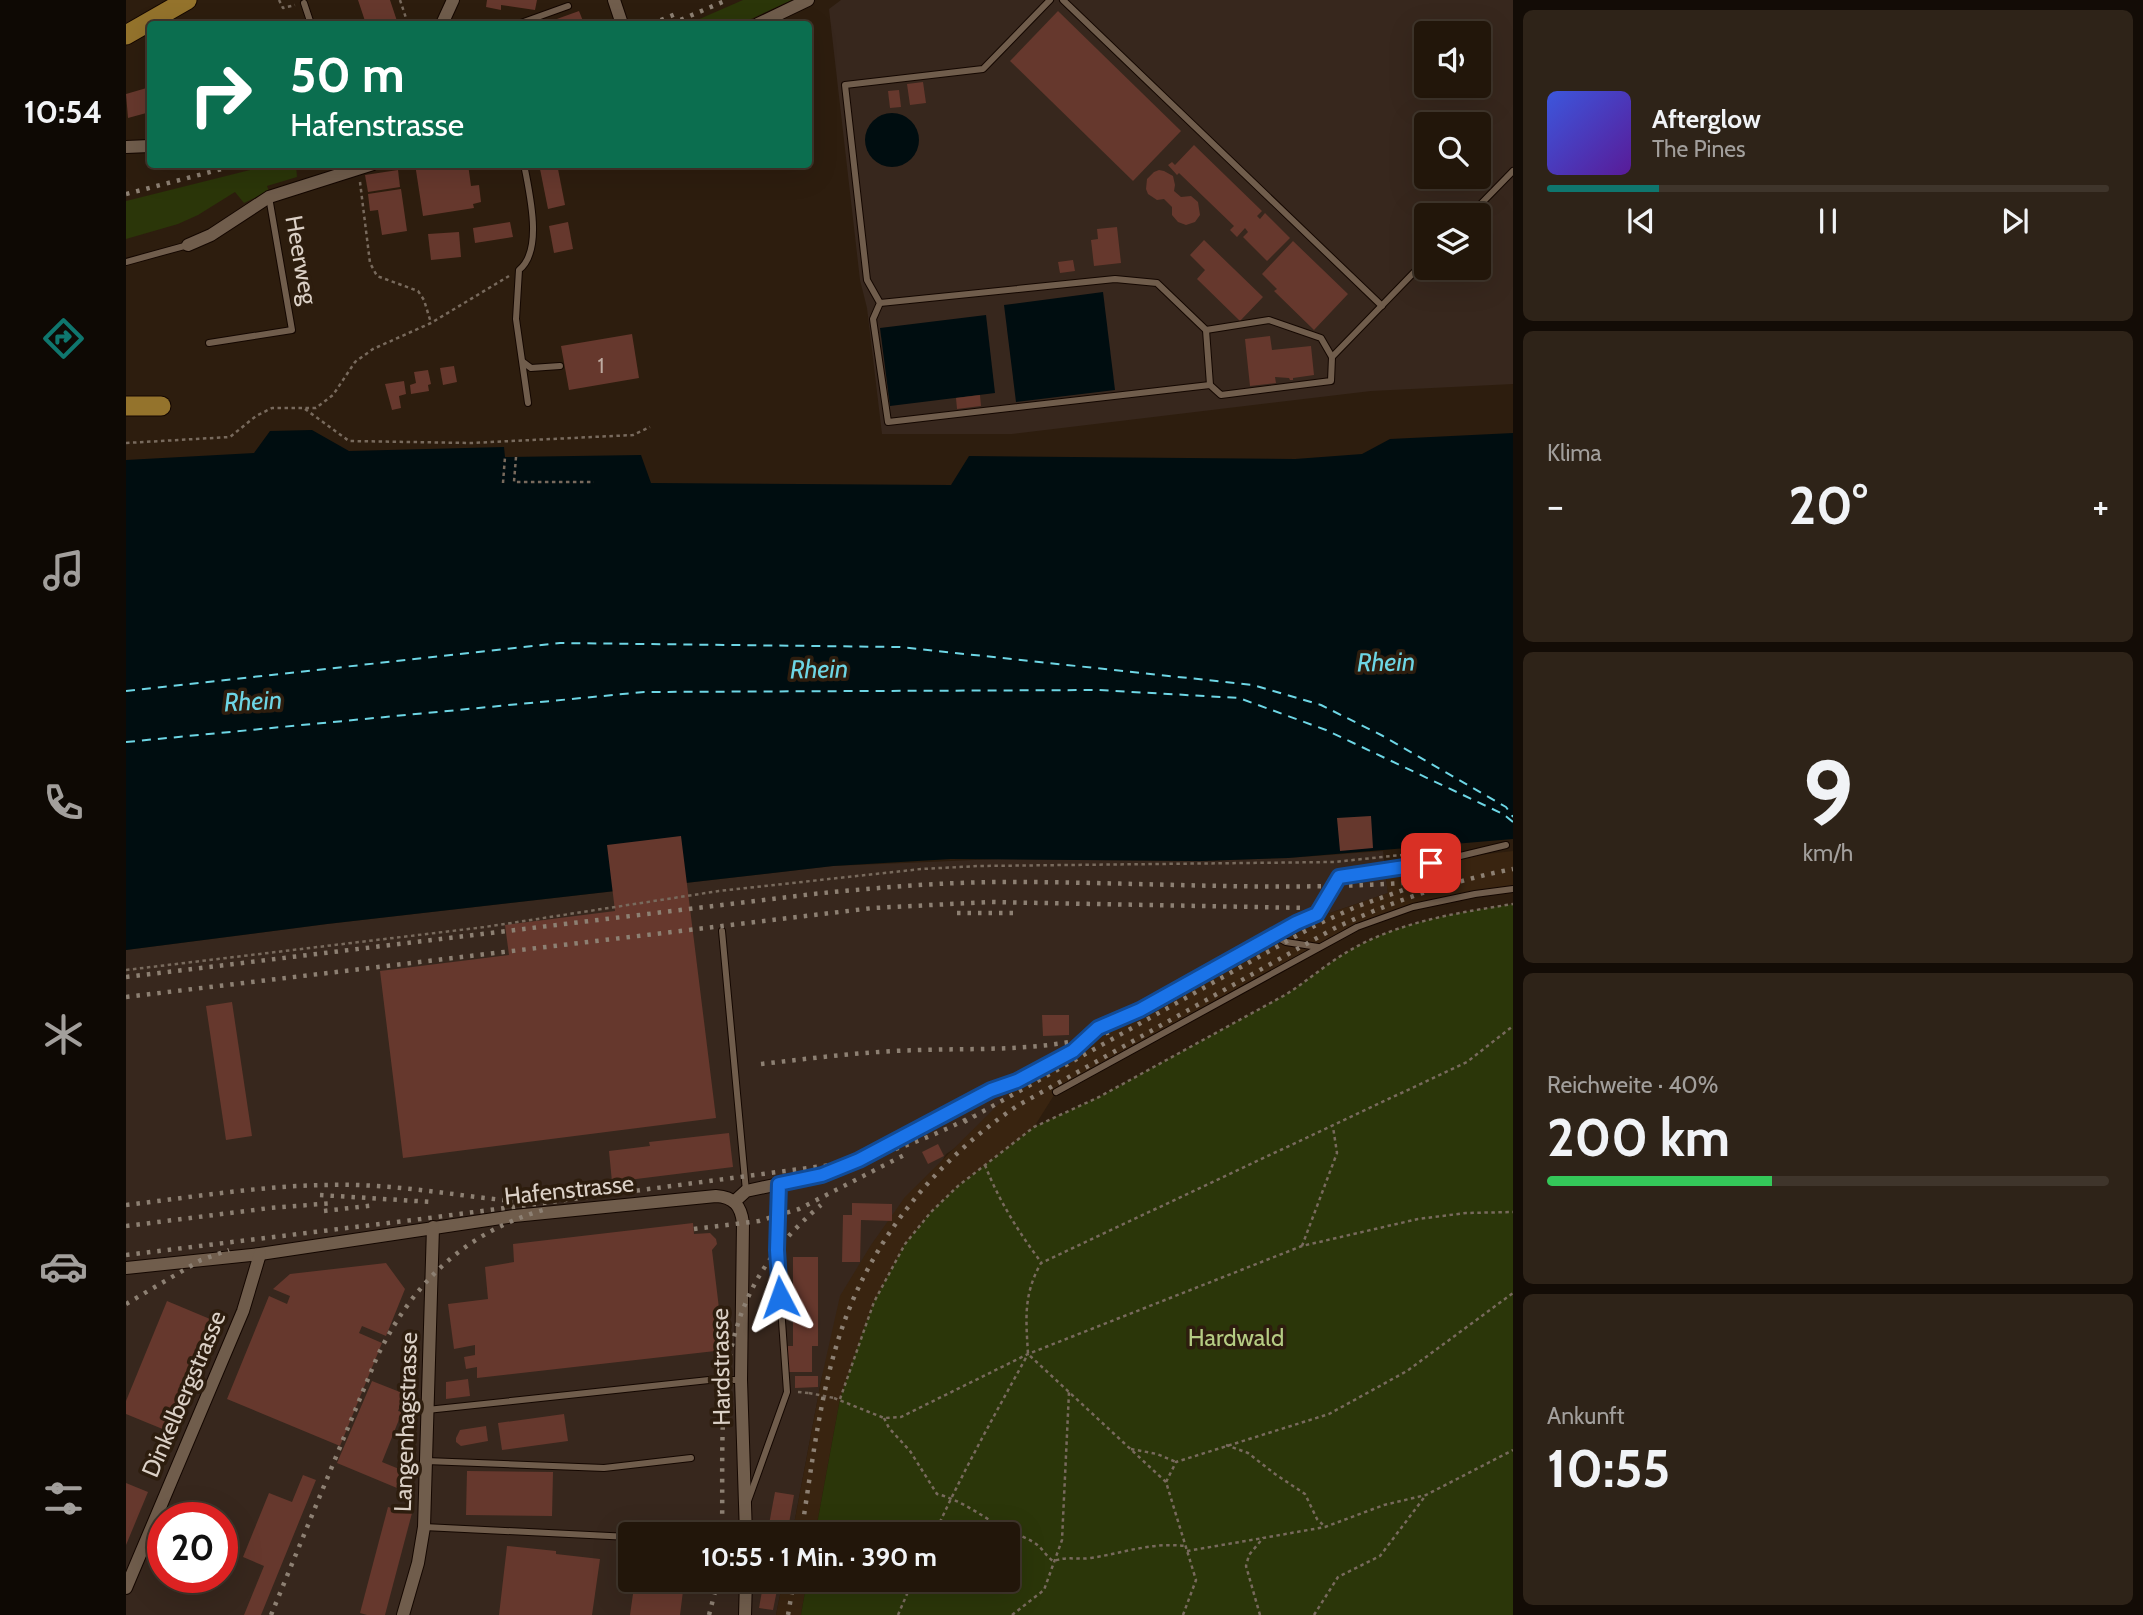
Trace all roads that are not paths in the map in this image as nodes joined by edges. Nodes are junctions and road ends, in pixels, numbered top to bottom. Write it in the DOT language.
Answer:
graph roads {
  1 [pos="187,0"];
  2 [pos="453,0"];
  3 [pos="614,0"];
  4 [pos="808,0"];
  5 [pos="1050,0"];
  6 [pos="1063,0"];
  7 [pos="304,3"];
  8 [pos="568,6"];
  9 [pos="150,21"];
  10 [pos="310,21"];
  11 [pos="443,21"];
  12 [pos="526,21"];
  13 [pos="621,21"];
  14 [pos="764,21"];
  15 [pos="147,23"];
  16 [pos="126,35"];
  17 [pos="126,146"];
  18 [pos="147,146"];
  19 [pos="362,168"];
  20 [pos="525,168"];
  21 [pos="1513,171"];
  22 [pos="268,197"];
  23 [pos="1482,203"];
  24 [pos="188,246"];
  25 [pos="126,262"];
  26 [pos="1414,272"];
  27 [pos="880,303"];
  28 [pos="1381,306"];
  29 [pos="1206,330"];
  30 [pos="209,343"];
  31 [pos="1332,357"];
  32 [pos="523,362"];
  33 [pos="560,366"];
  34 [pos="1210,385"];
  35 [pos="528,402"];
  36 [pos="126,406"];
  37 [pos="161,406"];
  38 [pos="1506,845"];
  39 [pos="1513,889"];
  40 [pos="722,931"];
  41 [pos="1273,936"];
  42 [pos="1318,947"];
  43 [pos="991,1090"];
  44 [pos="1056,1092"];
  45 [pos="779,1184"];
  46 [pos="746,1191"];
  47 [pos="734,1202"];
  48 [pos="433,1227"];
  49 [pos="260,1254"];
  50 [pos="126,1268"];
  51 [pos="741,1380"];
  52 [pos="427,1410"];
  53 [pos="691,1458"];
  54 [pos="426,1461"];
  55 [pos="746,1507"];
  56 [pos="746,1522"];
  57 [pos="424,1527"];
  58 [pos="618,1536"];
  59 [pos="126,1588"];
  60 [pos="746,1592"];
  61 [pos="403,1615"];
  62 [pos="745,1615"];
  1 -- 9 [label="main road"];
  2 -- 11 [label="street"];
  3 -- 13 [label="street"];
  4 -- 14 [label="street"];
  5 -- 27 [label="lane"];
  6 -- 28 [label="lane"];
  7 -- 10 [label="lane"];
  8 -- 12 [label="lane"];
  15 -- 16 [label="main road"];
  17 -- 18 [label="street"];
  19 -- 22 [label="street, Heerweg"];
  20 -- 32 [label="lane"];
  21 -- 23 [label="lane"];
  22 -- 24 [label="street, Heerweg"];
  22 -- 30 [label="lane, Heerweg"];
  24 -- 25 [label="lane"];
  26 -- 28 [label="lane"];
  27 -- 29 [label="lane"];
  27 -- 34 [label="lane"];
  28 -- 31 [label="lane"];
  29 -- 31 [label="lane"];
  29 -- 34 [label="lane"];
  31 -- 34 [label="lane"];
  32 -- 33 [label="lane"];
  32 -- 35 [label="lane"];
  36 -- 37 [label="main road"];
  38 -- 41 [label="lane"];
  39 -- 42 [label="lane"];
  40 -- 46 [label="lane"];
  41 -- 42 [label="lane"];
  41 -- 43 [label="lane"];
  42 -- 44 [label="lane"];
  43 -- 45 [label="street"];
  45 -- 46 [label="street"];
  45 -- 55 [label="lane"];
  46 -- 47 [label="street"];
  47 -- 48 [label="street, Hafenstrasse"];
  47 -- 51 [label="street, Hardstrasse"];
  48 -- 49 [label="street, Hafenstrasse"];
  48 -- 52 [label="street, Langenhagstrasse"];
  49 -- 50 [label="street, Hafenstrasse"];
  49 -- 59 [label="street, Dinkelbergstrasse"];
  51 -- 52 [label="lane"];
  51 -- 55 [label="street, Hardstrasse"];
  52 -- 54 [label="street, Langenhagstrasse"];
  53 -- 54 [label="lane"];
  54 -- 57 [label="street, Langenhagstrasse"];
  55 -- 56 [label="street, Hardstrasse"];
  57 -- 58 [label="lane"];
  57 -- 61 [label="street, Langenhagstrasse"];
  60 -- 62 [label="street"];
}
